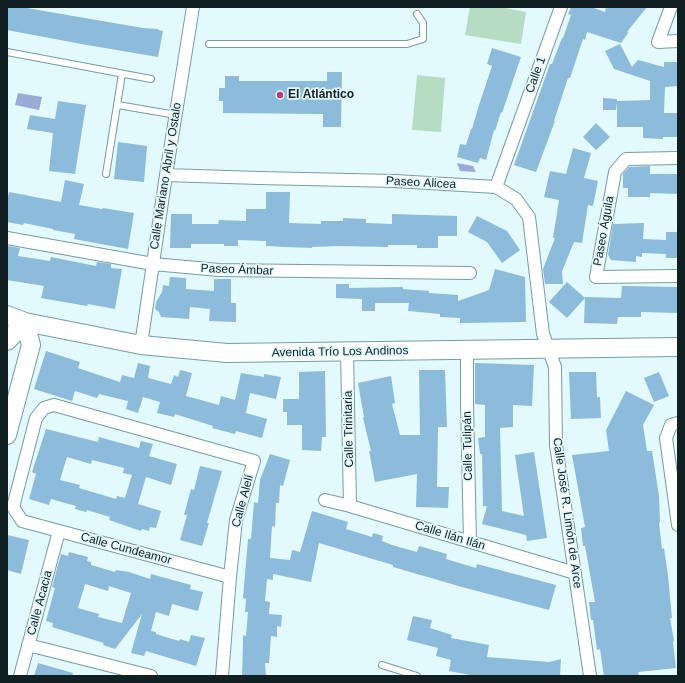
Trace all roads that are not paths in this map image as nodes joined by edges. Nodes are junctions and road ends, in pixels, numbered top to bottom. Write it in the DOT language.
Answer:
graph roads {
  1 [pos="193,7"];
  2 [pos="561,7"];
  3 [pos="671,7"];
  4 [pos="417,14"];
  5 [pos="678,41"];
  6 [pos="209,44"];
  7 [pos="7,52"];
  8 [pos="122,74"];
  9 [pos="151,79"];
  10 [pos="118,105"];
  11 [pos="176,115"];
  12 [pos="678,158"];
  13 [pos="106,174"];
  14 [pos="166,175"];
  15 [pos="496,187"];
  16 [pos="7,238"];
  17 [pos="153,264"];
  18 [pos="470,273"];
  19 [pos="678,276"];
  20 [pos="7,315"];
  21 [pos="25,322"];
  22 [pos="7,341"];
  23 [pos="141,345"];
  24 [pos="678,348"];
  25 [pos="548,349"];
  26 [pos="467,351"];
  27 [pos="347,352"];
  28 [pos="678,423"];
  29 [pos="7,435"];
  30 [pos="325,500"];
  31 [pos="350,506"];
  32 [pos="22,520"];
  33 [pos="678,524"];
  34 [pos="59,531"];
  35 [pos="470,542"];
  36 [pos="575,573"];
  37 [pos="230,577"];
  38 [pos="28,646"];
  39 [pos="382,665"];
  40 [pos="20,676"];
  41 [pos="151,676"];
  42 [pos="222,676"];
  43 [pos="416,676"];
  44 [pos="590,676"];
  1 -- 11 [label="street, Calle Mariano Abril y Ostalo"];
  2 -- 15 [label="street, Calle 1"];
  3 -- 5 [label="street"];
  4 -- 6 [label="lane"];
  7 -- 8 [label="lane"];
  8 -- 9 [label="lane"];
  8 -- 10 [label="lane"];
  10 -- 11 [label="lane"];
  10 -- 13 [label="lane"];
  11 -- 14 [label="street, Calle Mariano Abril y Ostalo"];
  12 -- 19 [label="street, Paseo Águila"];
  14 -- 15 [label="street, Paseo Alicea"];
  14 -- 17 [label="street, Calle Mariano Abril y Ostalo"];
  15 -- 25 [label="street, Paseo Alicea"];
  16 -- 17 [label="street, Paseo Ámbar"];
  17 -- 18 [label="street, Paseo Ámbar"];
  17 -- 23 [label="street, Calle Mariano Abril y Ostalo"];
  20 -- 21 [label="street, Avenida Trío Los Andinos"];
  21 -- 22 [label="street"];
  21 -- 23 [label="street, Avenida Trío Los Andinos"];
  21 -- 29 [label="street"];
  23 -- 27 [label="street, Avenida Trío Los Andinos"];
  24 -- 25 [label="street, Avenida Trío Los Andinos"];
  25 -- 26 [label="street, Avenida Trío Los Andinos"];
  25 -- 36 [label="street, Calle José R. Limón de Arce"];
  26 -- 27 [label="street, Avenida Trío Los Andinos"];
  26 -- 35 [label="street, Calle Tulipán"];
  27 -- 31 [label="street, Calle Trinitaria"];
  28 -- 33 [label="street"];
  30 -- 31 [label="street, Calle Ilán Ilán"];
  31 -- 35 [label="street, Calle Ilán Ilán"];
  32 -- 34 [label="street, Calle Cundeamor"];
  32 -- 37 [label="street, Calle Alelí"];
  34 -- 37 [label="street, Calle Cundeamor"];
  34 -- 38 [label="street, Calle Acacia"];
  35 -- 36 [label="street, Calle Ilán Ilán"];
  36 -- 44 [label="street, Calle José R. Limón de Arce"];
  37 -- 42 [label="street, Calle Alelí"];
  38 -- 40 [label="street, Calle Acacia"];
  38 -- 41 [label="street"];
  39 -- 43 [label="lane"];
}
